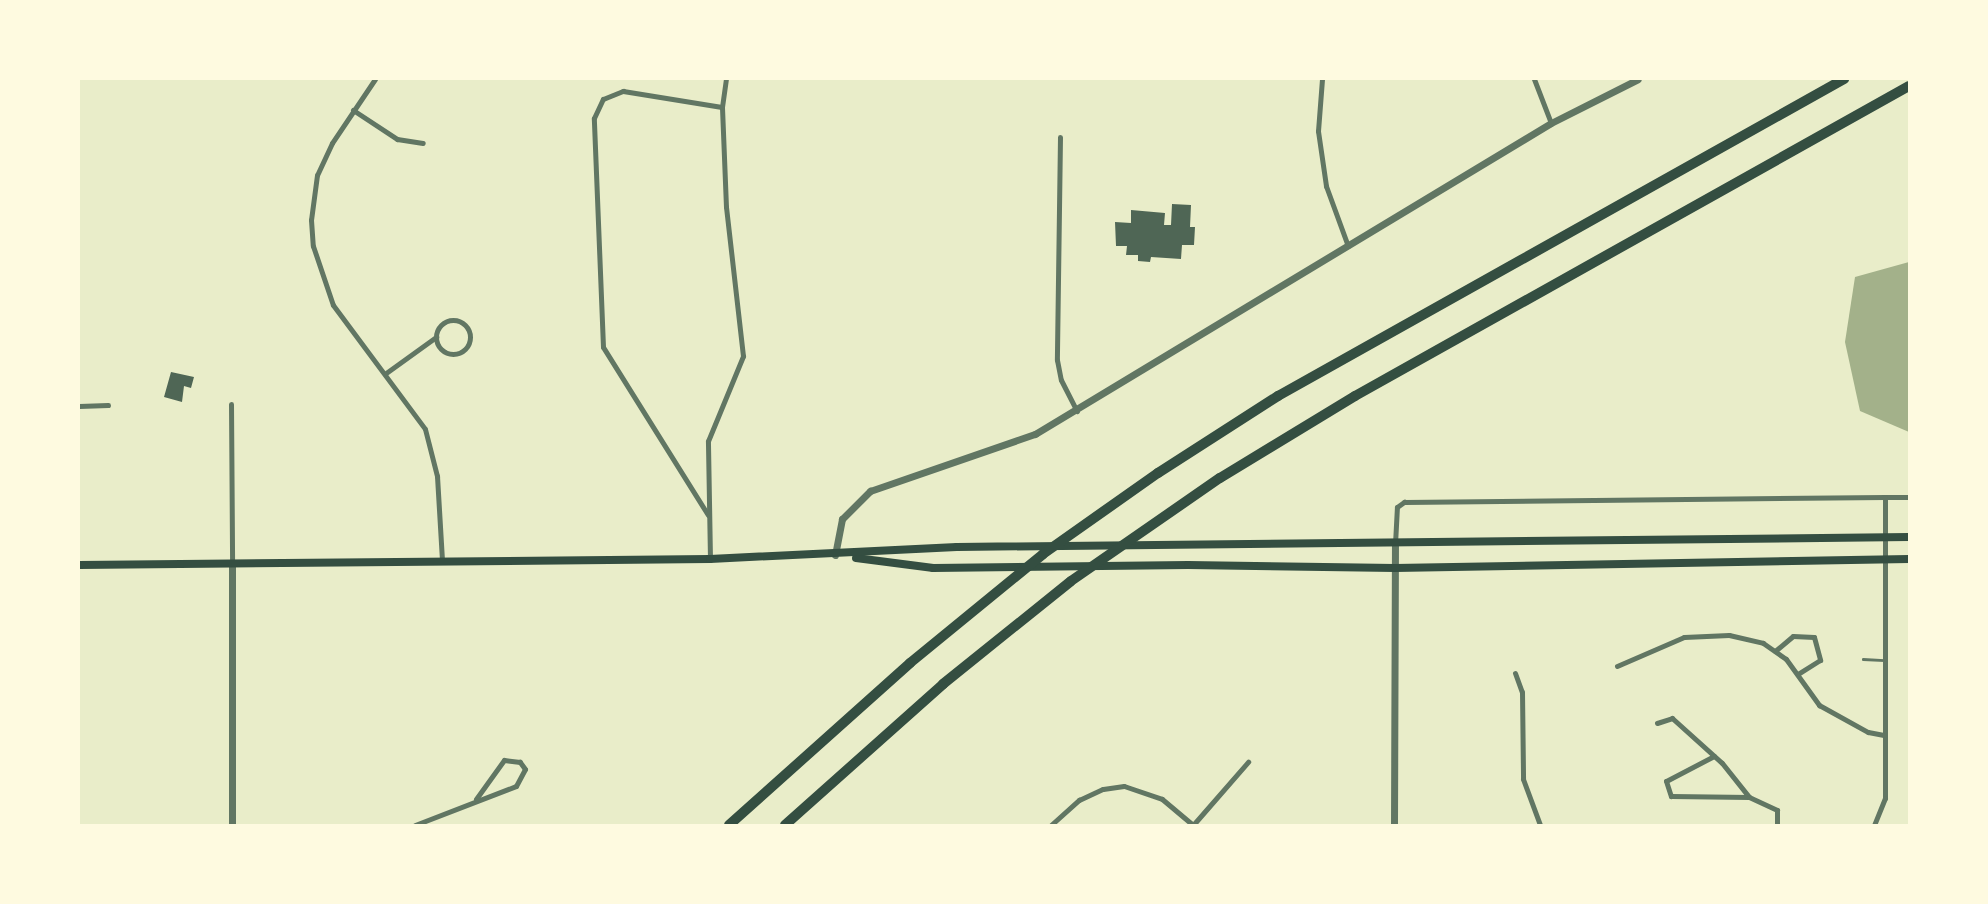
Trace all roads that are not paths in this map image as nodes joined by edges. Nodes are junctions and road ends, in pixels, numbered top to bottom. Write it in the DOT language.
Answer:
graph roads {
  1 [pos="375,79"];
  2 [pos="726,79"];
  3 [pos="1322,79"];
  4 [pos="1534,79"];
  5 [pos="1638,79"];
  6 [pos="1844,79"];
  7 [pos="1909,86"];
  8 [pos="722,107"];
  9 [pos="353,110"];
  10 [pos="1551,122"];
  11 [pos="1060,136"];
  12 [pos="423,143"];
  13 [pos="1348,246"];
  14 [pos="436,337"];
  15 [pos="386,373"];
  16 [pos="231,404"];
  17 [pos="108,405"];
  18 [pos="79,406"];
  19 [pos="1077,411"];
  20 [pos="1885,497"];
  21 [pos="1909,497"];
  22 [pos="708,515"];
  23 [pos="1887,537"];
  24 [pos="1909,537"];
  25 [pos="1395,544"];
  26 [pos="835,556"];
  27 [pos="710,559"];
  28 [pos="1909,559"];
  29 [pos="442,560"];
  30 [pos="1887,560"];
  31 [pos="232,562"];
  32 [pos="79,565"];
  33 [pos="1395,568"];
  34 [pos="1775,651"];
  35 [pos="1863,659"];
  36 [pos="1885,660"];
  37 [pos="1617,666"];
  38 [pos="1515,673"];
  39 [pos="1798,674"];
  40 [pos="1657,723"];
  41 [pos="1884,735"];
  42 [pos="1714,756"];
  43 [pos="1248,762"];
  44 [pos="1749,797"];
  45 [pos="476,799"];
  46 [pos="230,825"];
  47 [pos="415,825"];
  48 [pos="729,825"];
  49 [pos="785,825"];
  50 [pos="1051,825"];
  51 [pos="1193,825"];
  52 [pos="1394,825"];
  53 [pos="1540,825"];
  54 [pos="1777,825"];
  55 [pos="1874,825"];
  1 -- 9 [label="street"];
  2 -- 8 [label="street"];
  3 -- 13 [label="street"];
  4 -- 10 [label="street"];
  5 -- 10 [label="street"];
  6 -- 48 [label="highway"];
  7 -- 49 [label="highway"];
  8 -- 22 [label="street"];
  8 -- 22 [label="street"];
  9 -- 12 [label="street"];
  9 -- 15 [label="street"];
  10 -- 13 [label="street"];
  11 -- 19 [label="street"];
  13 -- 19 [label="street"];
  14 -- 14 [label="street"];
  14 -- 15 [label="street"];
  15 -- 29 [label="street"];
  16 -- 31 [label="street"];
  17 -- 18 [label="street"];
  19 -- 26 [label="street"];
  20 -- 21 [label="street"];
  20 -- 23 [label="street"];
  20 -- 25 [label="street"];
  22 -- 27 [label="street"];
  23 -- 24 [label="main road"];
  23 -- 25 [label="main road"];
  23 -- 30 [label="street"];
  25 -- 26 [label="main road"];
  25 -- 33 [label="street"];
  26 -- 27 [label="main road"];
  26 -- 33 [label="main road"];
  27 -- 29 [label="main road"];
  28 -- 30 [label="main road"];
  29 -- 31 [label="main road"];
  30 -- 33 [label="main road"];
  30 -- 36 [label="street"];
  31 -- 32 [label="main road"];
  31 -- 46 [label="street"];
  33 -- 52 [label="street"];
  34 -- 37 [label="street"];
  34 -- 39 [label="street"];
  34 -- 39 [label="street"];
  35 -- 36 [label="lane"];
  36 -- 41 [label="street"];
  38 -- 53 [label="street"];
  39 -- 41 [label="street"];
  40 -- 42 [label="street"];
  41 -- 55 [label="street"];
  42 -- 44 [label="street"];
  42 -- 44 [label="street"];
  43 -- 51 [label="street"];
  44 -- 54 [label="street"];
  45 -- 45 [label="street"];
  45 -- 47 [label="street"];
  50 -- 51 [label="street"];
}
